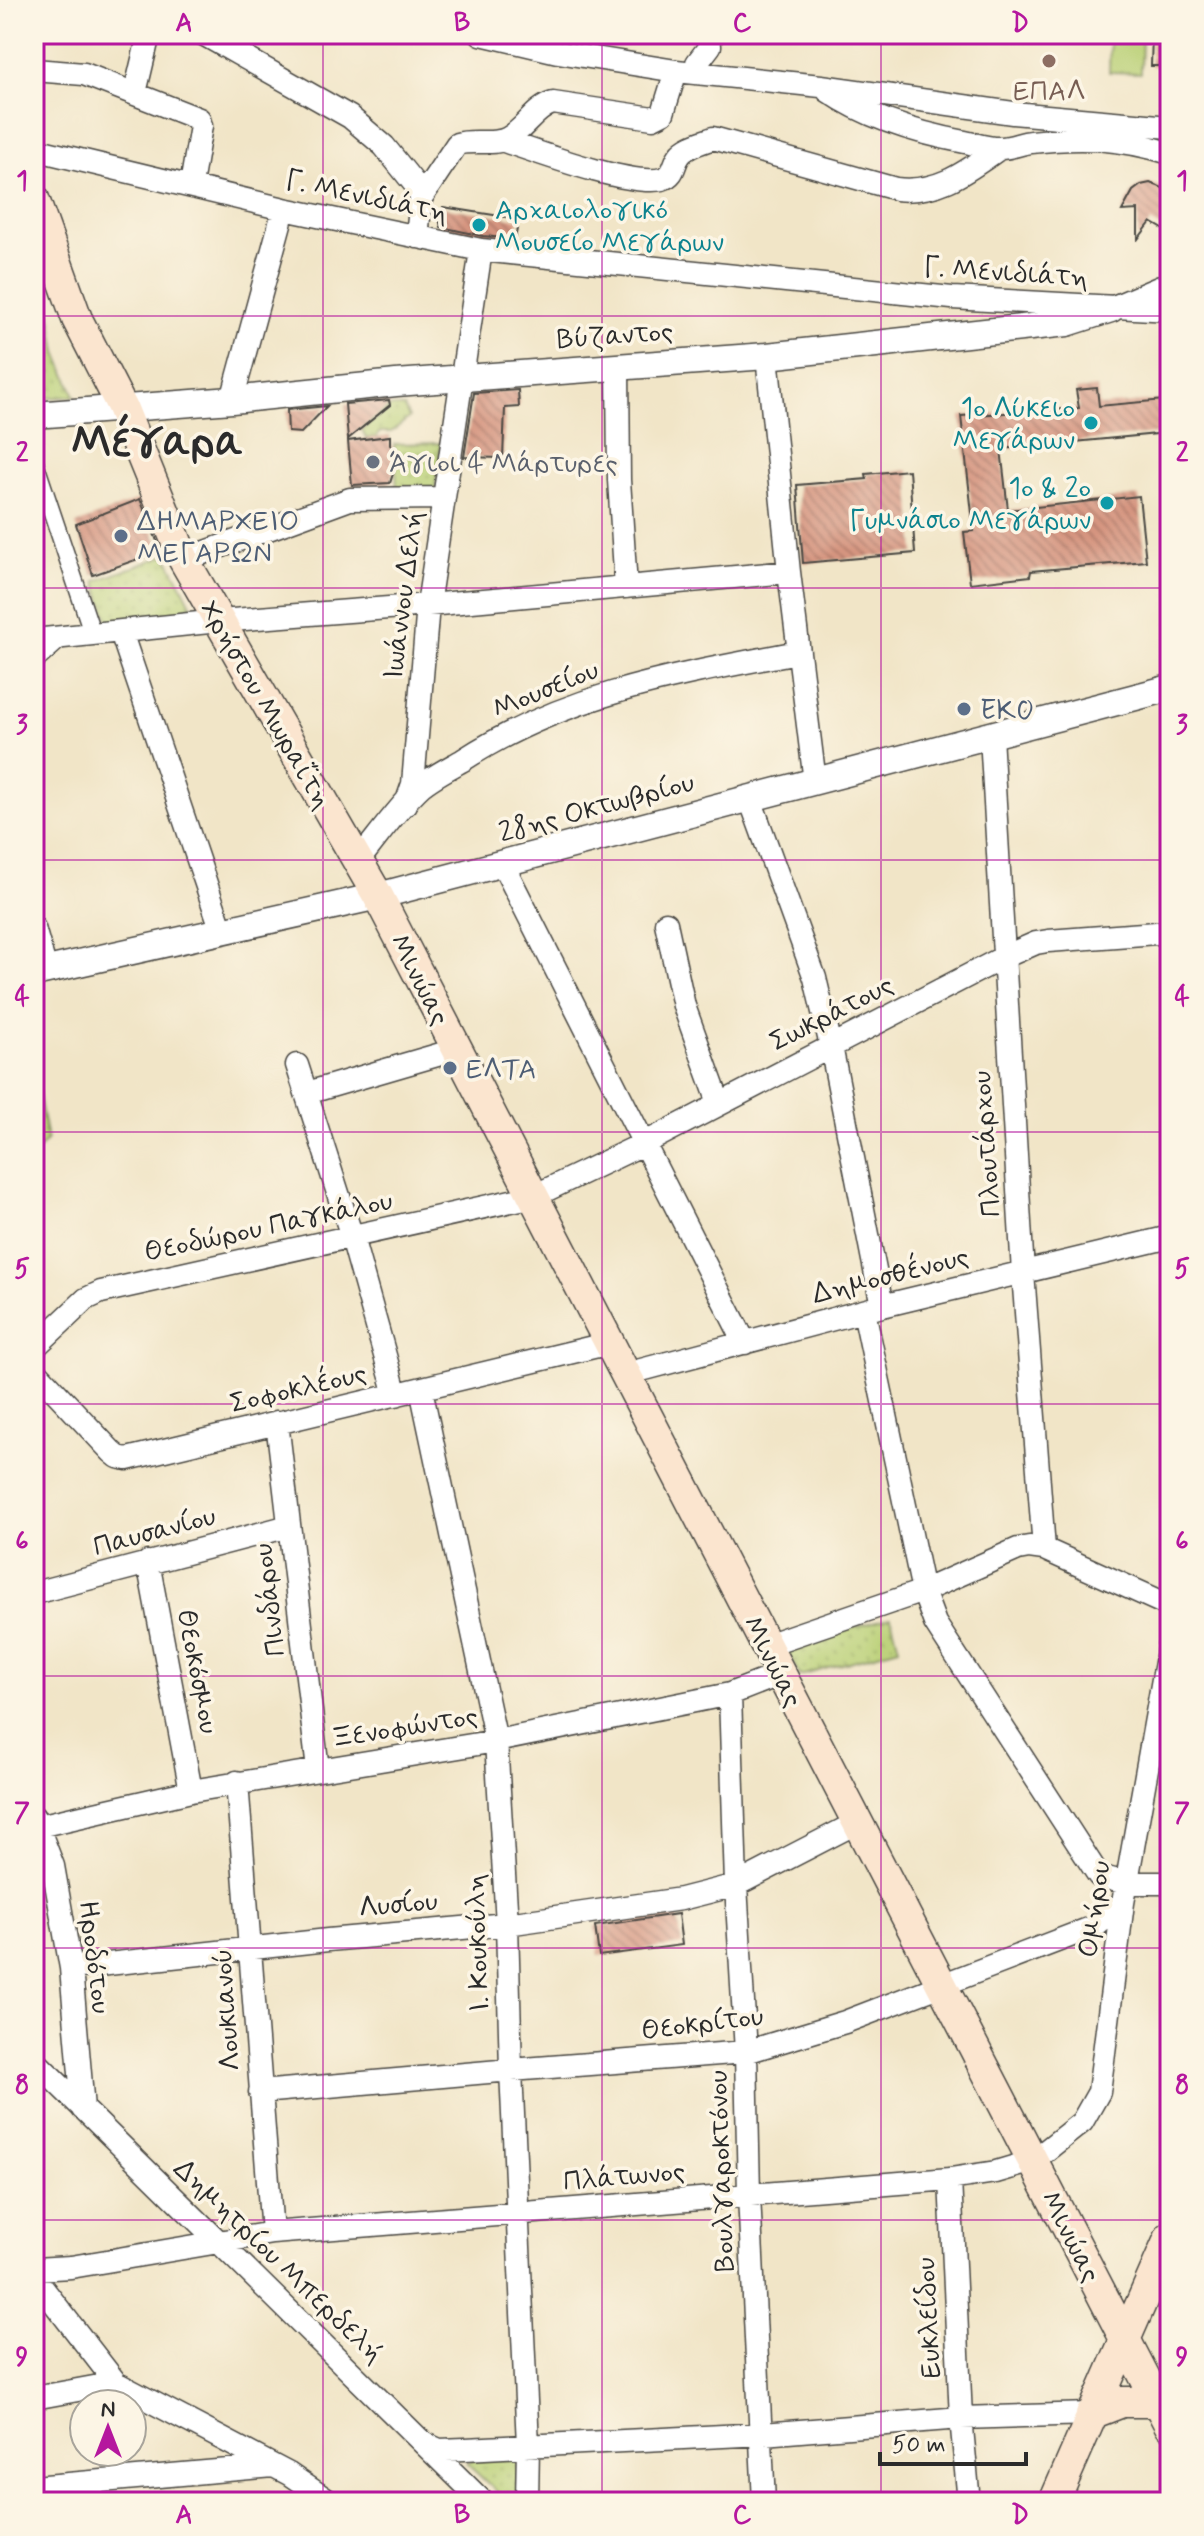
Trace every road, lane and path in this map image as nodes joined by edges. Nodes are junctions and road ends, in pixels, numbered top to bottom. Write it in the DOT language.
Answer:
graph roads {
  1 [pos="149,34"];
  2 [pos="203,34"];
  3 [pos="481,34"];
  4 [pos="705,34"];
  5 [pos="34,70"];
  6 [pos="686,72"];
  7 [pos="821,86"];
  8 [pos="135,93"];
  9 [pos="1170,127"];
  10 [pos="504,141"];
  11 [pos="1000,148"];
  12 [pos="34,149"];
  13 [pos="1170,153"];
  14 [pos="191,185"];
  15 [pos="421,198"];
  16 [pos="35,208"];
  17 [pos="284,209"];
  18 [pos="417,237"];
  19 [pos="481,250"];
  20 [pos="1170,283"];
  21 [pos="1111,309"];
  22 [pos="1166,311"];
  23 [pos="767,356"];
  24 [pos="618,366"];
  25 [pos="463,378"];
  26 [pos="232,400"];
  27 [pos="122,407"];
  28 [pos="34,415"];
  29 [pos="34,459"];
  30 [pos="444,498"];
  31 [pos="184,560"];
  32 [pos="789,572"];
  33 [pos="626,587"];
  34 [pos="428,605"];
  35 [pos="219,621"];
  36 [pos="121,632"];
  37 [pos="93,635"];
  38 [pos="61,639"];
  39 [pos="34,640"];
  40 [pos="798,652"];
  41 [pos="34,663"];
  42 [pos="1170,688"];
  43 [pos="987,729"];
  44 [pos="815,782"];
  45 [pos="750,799"];
  46 [pos="406,804"];
  47 [pos="358,861"];
  48 [pos="502,863"];
  49 [pos="378,896"];
  50 [pos="666,923"];
  51 [pos="34,928"];
  52 [pos="222,931"];
  53 [pos="1170,932"];
  54 [pos="1004,957"];
  55 [pos="40,972"];
  56 [pos="831,1046"];
  57 [pos="458,1049"];
  58 [pos="297,1065"];
  59 [pos="307,1093"];
  60 [pos="719,1103"];
  61 [pos="645,1143"];
  62 [pos="534,1196"];
  63 [pos="352,1237"];
  64 [pos="1170,1237"];
  65 [pos="1023,1273"];
  66 [pos="873,1308"];
  67 [pos="610,1343"];
  68 [pos="745,1343"];
  69 [pos="34,1348"];
  70 [pos="34,1369"];
  71 [pos="626,1374"];
  72 [pos="421,1389"];
  73 [pos="396,1395"];
  74 [pos="277,1422"];
  75 [pos="289,1526"];
  76 [pos="1044,1549"];
  77 [pos="148,1562"];
  78 [pos="923,1591"];
  79 [pos="34,1593"];
  80 [pos="1170,1606"];
  81 [pos="1170,1640"];
  82 [pos="766,1645"];
  83 [pos="781,1674"];
  84 [pos="730,1694"];
  85 [pos="496,1741"];
  86 [pos="318,1770"];
  87 [pos="237,1782"];
  88 [pos="191,1791"];
  89 [pos="858,1822"];
  90 [pos="35,1823"];
  91 [pos="1170,1883"];
  92 [pos="736,1885"];
  93 [pos="1124,1893"];
  94 [pos="507,1924"];
  95 [pos="250,1949"];
  96 [pos="71,1968"];
  97 [pos="942,1985"];
  98 [pos="746,2052"];
  99 [pos="34,2060"];
  100 [pos="511,2070"];
  101 [pos="260,2092"];
  102 [pos="83,2109"];
  103 [pos="1033,2161"];
  104 [pos="950,2179"];
  105 [pos="749,2195"];
  106 [pos="518,2214"];
  107 [pos="272,2233"];
  108 [pos="1170,2237"];
  109 [pos="218,2242"];
  110 [pos="34,2269"];
  111 [pos="34,2277"];
  112 [pos="1126,2341"];
  113 [pos="116,2383"];
  114 [pos="34,2398"];
  115 [pos="1166,2409"];
  116 [pos="1091,2414"];
  117 [pos="961,2418"];
  118 [pos="763,2434"];
  119 [pos="424,2443"];
  120 [pos="528,2445"];
  121 [pos="274,2466"];
  122 [pos="34,2487"];
  123 [pos="330,2502"];
  124 [pos="483,2502"];
  125 [pos="527,2502"];
  126 [pos="764,2502"];
  127 [pos="969,2502"];
  128 [pos="1054,2502"];
  1 -- 8 [label="street"];
  2 -- 15 [label="street"];
  3 -- 6 [label="street"];
  4 -- 6 [label="street"];
  5 -- 8 [label="street"];
  6 -- 7 [label="street"];
  6 -- 10 [label="street"];
  7 -- 9 [label="street"];
  7 -- 11 [label="street"];
  8 -- 14 [label="street"];
  10 -- 11 [label="street"];
  10 -- 15 [label="street"];
  11 -- 13 [label="street"];
  12 -- 14 [label="street, Γ. Μενιδιάτη"];
  14 -- 17 [label="street, Γ. Μενιδιάτη"];
  15 -- 18 [label="street"];
  16 -- 27 [label="main road, Χρήστου Μωραΐτη"];
  17 -- 18 [label="street, Γ. Μενιδιάτη"];
  17 -- 26 [label="street"];
  18 -- 19 [label="street, Γ. Μενιδιάτη"];
  19 -- 21 [label="street, Γ. Μενιδιάτη"];
  19 -- 25 [label="street, Ιωάννου Δελή"];
  20 -- 21 [label="street"];
  21 -- 22 [label="street, Γ. Μενιδιάτη"];
  21 -- 23 [label="street, Βύζαντος"];
  23 -- 24 [label="street, Βύζαντος"];
  23 -- 32 [label="street"];
  24 -- 25 [label="street, Βύζαντος"];
  24 -- 33 [label="street"];
  25 -- 26 [label="street, Βύζαντος"];
  25 -- 30 [label="street, Ιωάννου Δελή"];
  26 -- 27 [label="street, Βύζαντος"];
  27 -- 28 [label="street, Βύζαντος"];
  27 -- 31 [label="main road, Χρήστου Μωραΐτη"];
  29 -- 37 [label="street"];
  30 -- 31 [label="street"];
  30 -- 34 [label="street, Ιωάννου Δελή"];
  31 -- 35 [label="main road, Χρήστου Μωραΐτη"];
  32 -- 33 [label="street"];
  32 -- 40 [label="street"];
  33 -- 34 [label="street"];
  34 -- 35 [label="street"];
  34 -- 46 [label="street, Ιωάννου Δελή"];
  35 -- 36 [label="street"];
  35 -- 47 [label="main road, Χρήστου Μωραΐτη"];
  36 -- 37 [label="street"];
  36 -- 52 [label="street"];
  37 -- 38 [label="street"];
  38 -- 39 [label="street"];
  38 -- 41 [label="street"];
  40 -- 44 [label="street"];
  40 -- 46 [label="street, Μουσείου"];
  42 -- 43 [label="street, 28ης Οκτωβρίου"];
  43 -- 44 [label="street, 28ης Οκτωβρίου"];
  43 -- 54 [label="street, Πλουτάρχου"];
  44 -- 45 [label="street, 28ης Οκτωβρίου"];
  45 -- 48 [label="street, 28ης Οκτωβρίου"];
  45 -- 56 [label="street"];
  46 -- 47 [label="street, Μουσείου"];
  47 -- 49 [label="main road, Χρήστου Μωραΐτη"];
  48 -- 49 [label="street, 28ης Οκτωβρίου"];
  48 -- 61 [label="street"];
  49 -- 52 [label="street, 28ης Οκτωβρίου"];
  49 -- 57 [label="main road, Μινώας"];
  50 -- 60 [label="street"];
  51 -- 55 [label="street"];
  52 -- 55 [label="street, 28ης Οκτωβρίου"];
  53 -- 54 [label="street, Σωκράτους"];
  54 -- 56 [label="street, Σωκράτους"];
  54 -- 65 [label="street, Πλουτάρχου"];
  56 -- 60 [label="street, Σωκράτους"];
  56 -- 66 [label="street"];
  57 -- 59 [label="street"];
  57 -- 62 [label="main road, Μινώας"];
  58 -- 59 [label="street"];
  59 -- 63 [label="street"];
  60 -- 61 [label="street, Σωκράτους"];
  61 -- 62 [label="street, Σωκράτους"];
  61 -- 68 [label="street"];
  62 -- 63 [label="street, Θεοδώρου Παγκάλου"];
  62 -- 67 [label="main road, Μινώας"];
  63 -- 69 [label="street, Θεοδώρου Παγκάλου"];
  63 -- 73 [label="street"];
  64 -- 65 [label="street, Δημοσθένους"];
  65 -- 66 [label="street, Δημοσθένους"];
  65 -- 76 [label="street, Πλουτάρχου"];
  66 -- 68 [label="street, Δημοσθένους"];
  66 -- 78 [label="street"];
  67 -- 71 [label="main road, Μινώας"];
  67 -- 72 [label="street, Σοφοκλέους"];
  68 -- 71 [label="street, Δημοσθένους"];
  70 -- 74 [label="street, Σοφοκλέους"];
  71 -- 82 [label="main road, Μινώας"];
  72 -- 73 [label="street, Σοφοκλέους"];
  72 -- 85 [label="street, Ι. Κουκούλη"];
  73 -- 74 [label="street, Σοφοκλέους"];
  74 -- 75 [label="street, Πινδάρου"];
  75 -- 77 [label="street, Παυσανίου"];
  75 -- 86 [label="street, Πινδάρου"];
  76 -- 78 [label="street"];
  76 -- 80 [label="street"];
  77 -- 79 [label="street, Παυσανίου"];
  77 -- 88 [label="street, Θεοκόσμου"];
  78 -- 82 [label="street"];
  78 -- 93 [label="street"];
  81 -- 93 [label="street, Ομήρου"];
  82 -- 83 [label="main road, Μινώας"];
  83 -- 84 [label="street, Ξενοφώντος"];
  83 -- 89 [label="main road, Μινώας"];
  84 -- 85 [label="street, Ξενοφώντος"];
  84 -- 92 [label="street, Βουλγαροκτόνου"];
  85 -- 86 [label="street, Ξενοφώντος"];
  85 -- 94 [label="street, Ι. Κουκούλη"];
  86 -- 87 [label="street, Ξενοφώντος"];
  87 -- 88 [label="street, Ξενοφώντος"];
  87 -- 95 [label="street, Λουκιανού"];
  88 -- 90 [label="street, Ξενοφώντος"];
  89 -- 92 [label="street, Λυσίου"];
  89 -- 97 [label="main road, Μινώας"];
  90 -- 96 [label="street, Ηροδότου"];
  91 -- 93 [label="street"];
  92 -- 94 [label="street, Λυσίου"];
  92 -- 98 [label="street, Βουλγαροκτόνου"];
  93 -- 97 [label="street, Θεοκρίτου"];
  93 -- 103 [label="street, Ομήρου"];
  94 -- 95 [label="street, Λυσίου"];
  94 -- 100 [label="street, Ι. Κουκούλη"];
  95 -- 96 [label="street, Λυσίου"];
  95 -- 101 [label="street, Λουκιανού"];
  96 -- 102 [label="street, Ηροδότου"];
  97 -- 98 [label="street, Θεοκρίτου"];
  97 -- 103 [label="main road, Μινώας"];
  98 -- 100 [label="street, Θεοκρίτου"];
  98 -- 105 [label="street, Βουλγαροκτόνου"];
  99 -- 102 [label="street, Δημητρίου Μπερδελή"];
  100 -- 101 [label="street, Θεοκρίτου"];
  100 -- 106 [label="street, Ι. Κουκούλη"];
  101 -- 107 [label="street, Λουκιανού"];
  102 -- 109 [label="street, Δημητρίου Μπερδελή"];
  103 -- 104 [label="street, Πλάτωνος"];
  103 -- 112 [label="main road, Μινώας"];
  104 -- 105 [label="street, Πλάτωνος"];
  104 -- 117 [label="street, Ευκλείδου"];
  105 -- 106 [label="street, Πλάτωνος"];
  105 -- 118 [label="street, Βουλγαροκτόνου"];
  106 -- 107 [label="street, Πλάτωνος"];
  106 -- 120 [label="street, Ι. Κουκούλη"];
  107 -- 109 [label="street, Πλάτωνος"];
  108 -- 112 [label="main road"];
  109 -- 110 [label="street, Πλάτωνος"];
  109 -- 119 [label="street, Δημητρίου Μπερδελή"];
  111 -- 113 [label="street"];
  112 -- 115 [label="main road, Μινώας"];
  112 -- 116 [label="main road"];
  113 -- 114 [label="street"];
  113 -- 121 [label="street"];
  115 -- 116 [label="main road"];
  116 -- 117 [label="street"];
  116 -- 128 [label="main road"];
  117 -- 118 [label="street"];
  117 -- 127 [label="street, Ευκλείδου"];
  118 -- 120 [label="street"];
  118 -- 126 [label="street, Βουλγαροκτόνου"];
  119 -- 120 [label="street"];
  119 -- 124 [label="street, Δημητρίου Μπερδελή"];
  120 -- 125 [label="street, Ι. Κουκούλη"];
  121 -- 122 [label="street"];
  121 -- 123 [label="street"];
}
